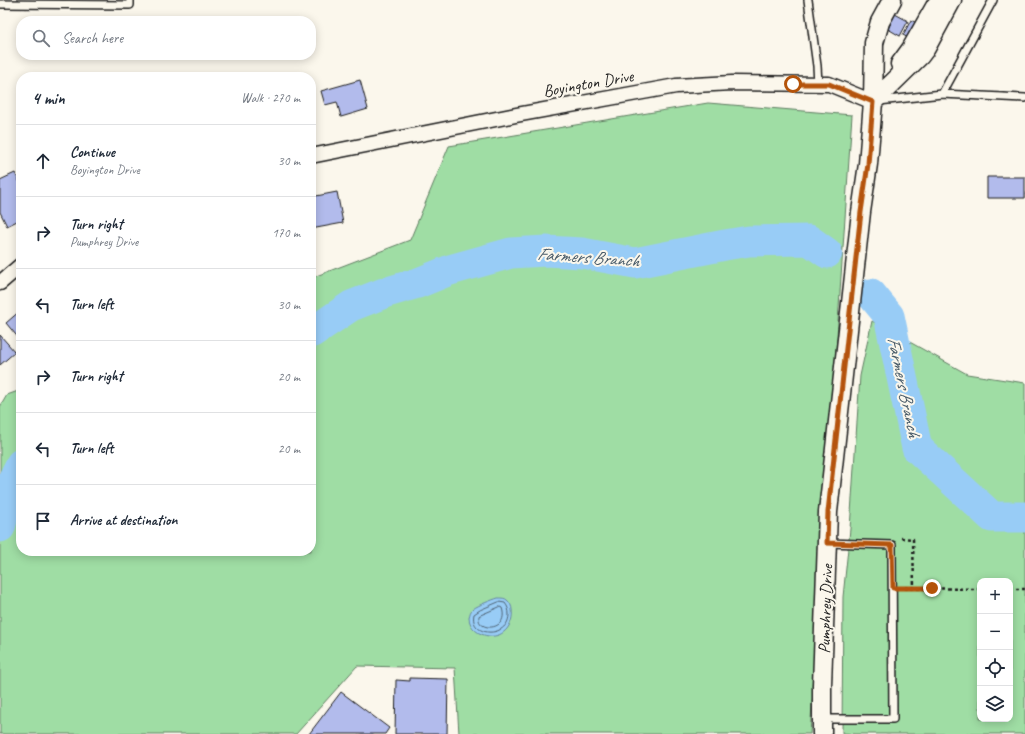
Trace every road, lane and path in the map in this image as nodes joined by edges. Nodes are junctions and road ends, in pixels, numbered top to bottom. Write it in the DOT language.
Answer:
graph roads {
  1 [pos="130,0"];
  2 [pos="808,0"];
  3 [pos="892,0"];
  4 [pos="926,0"];
  5 [pos="939,0"];
  6 [pos="952,0"];
  7 [pos="993,0"];
  8 [pos="0,4"];
  9 [pos="818,84"];
  10 [pos="942,94"];
  11 [pos="1025,98"];
  12 [pos="873,102"];
  13 [pos="316,155"];
  14 [pos="16,269"];
  15 [pos="0,283"];
  16 [pos="827,543"];
  17 [pos="893,588"];
  18 [pos="977,588"];
  19 [pos="1013,589"];
  20 [pos="1025,589"];
  21 [pos="822,726"];
  1 -- 8 [label="lane"];
  2 -- 9 [label="lane"];
  3 -- 12 [label="street, Pumphrey Drive"];
  4 -- 12 [label="street"];
  5 -- 12 [label="street"];
  6 -- 12 [label="street"];
  7 -- 10 [label="lane"];
  9 -- 12 [label="street, Boyington Drive"];
  9 -- 13 [label="street, Boyington Drive"];
  10 -- 11 [label="lane"];
  10 -- 12 [label="lane"];
  12 -- 16 [label="street, Pumphrey Drive"];
  14 -- 15 [label="street"];
  16 -- 17 [label="lane"];
  16 -- 21 [label="street, Pumphrey Drive"];
  17 -- 18 [label="path"];
  17 -- 21 [label="lane"];
  19 -- 20 [label="path"];
}
